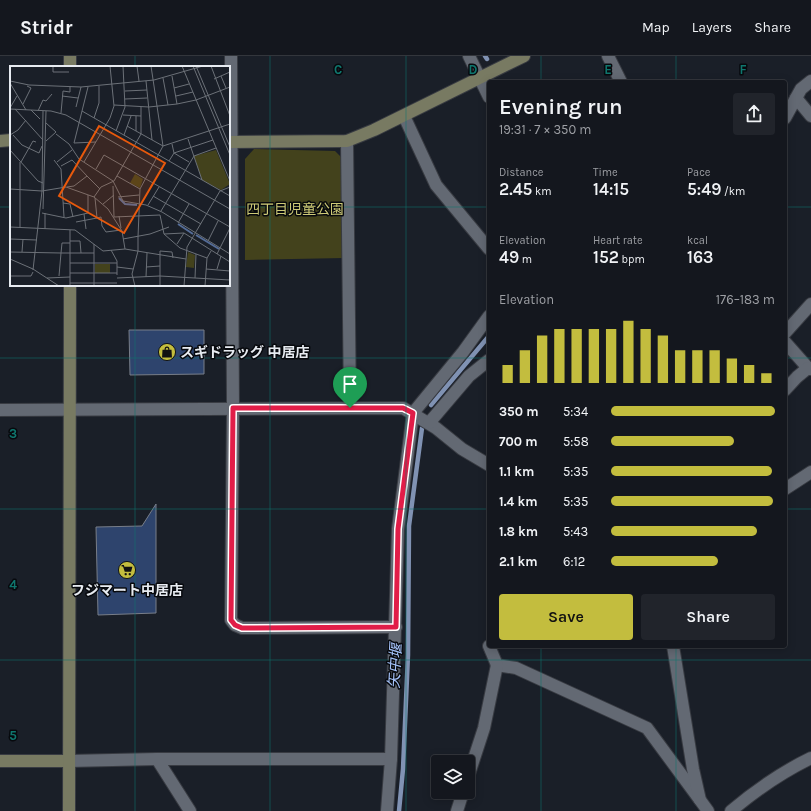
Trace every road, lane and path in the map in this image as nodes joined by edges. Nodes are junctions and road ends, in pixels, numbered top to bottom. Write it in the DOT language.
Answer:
graph roads {
  1 [pos="231,56"];
  2 [pos="470,56"];
  3 [pos="524,56"];
  4 [pos="608,56"];
  5 [pos="480,77"];
  6 [pos="620,80"];
  7 [pos="811,81"];
  8 [pos="487,93"];
  9 [pos="794,95"];
  10 [pos="787,113"];
  11 [pos="404,116"];
  12 [pos="811,116"];
  13 [pos="10,140"];
  14 [pos="348,140"];
  15 [pos="0,141"];
  16 [pos="230,142"];
  17 [pos="487,247"];
  18 [pos="70,286"];
  19 [pos="811,304"];
  20 [pos="487,319"];
  21 [pos="787,331"];
  22 [pos="787,344"];
  23 [pos="487,362"];
  24 [pos="809,369"];
  25 [pos="787,388"];
  26 [pos="233,408"];
  27 [pos="350,408"];
  28 [pos="0,410"];
  29 [pos="70,410"];
  30 [pos="413,413"];
  31 [pos="429,423"];
  32 [pos="487,464"];
  33 [pos="811,472"];
  34 [pos="787,488"];
  35 [pos="396,627"];
  36 [pos="490,648"];
  37 [pos="673,648"];
  38 [pos="497,665"];
  39 [pos="475,756"];
  40 [pos="811,758"];
  41 [pos="157,759"];
  42 [pos="391,759"];
  43 [pos="0,761"];
  44 [pos="68,761"];
  45 [pos="461,799"];
  46 [pos="700,800"];
  47 [pos="69,811"];
  48 [pos="190,811"];
  49 [pos="387,811"];
  50 [pos="457,811"];
  51 [pos="708,811"];
  52 [pos="731,811"];
  1 -- 16 [label="street"];
  2 -- 5 [label="street"];
  3 -- 5 [label="street"];
  4 -- 6 [label="street"];
  5 -- 8 [label="street"];
  5 -- 11 [label="street"];
  7 -- 9 [label="street"];
  9 -- 10 [label="street"];
  9 -- 12 [label="street"];
  11 -- 14 [label="street"];
  11 -- 17 [label="street"];
  13 -- 15 [label="street"];
  14 -- 16 [label="street"];
  14 -- 27 [label="street"];
  16 -- 26 [label="street"];
  18 -- 29 [label="street"];
  19 -- 21 [label="street"];
  20 -- 30 [label="street"];
  22 -- 24 [label="street"];
  23 -- 31 [label="street"];
  24 -- 25 [label="street"];
  26 -- 27 [label="street"];
  26 -- 29 [label="street"];
  26 -- 35 [label="street"];
  27 -- 30 [label="street"];
  28 -- 29 [label="street"];
  29 -- 44 [label="street"];
  30 -- 31 [label="street"];
  30 -- 35 [label="street"];
  31 -- 32 [label="street"];
  33 -- 34 [label="street"];
  35 -- 42 [label="street"];
  36 -- 38 [label="street"];
  37 -- 46 [label="street"];
  38 -- 39 [label="street"];
  38 -- 46 [label="street"];
  40 -- 52 [label="street"];
  41 -- 42 [label="street"];
  41 -- 44 [label="street"];
  41 -- 48 [label="street"];
  42 -- 49 [label="street"];
  43 -- 44 [label="street"];
  44 -- 47 [label="street"];
  45 -- 50 [label="street"];
  46 -- 51 [label="street"];
}
